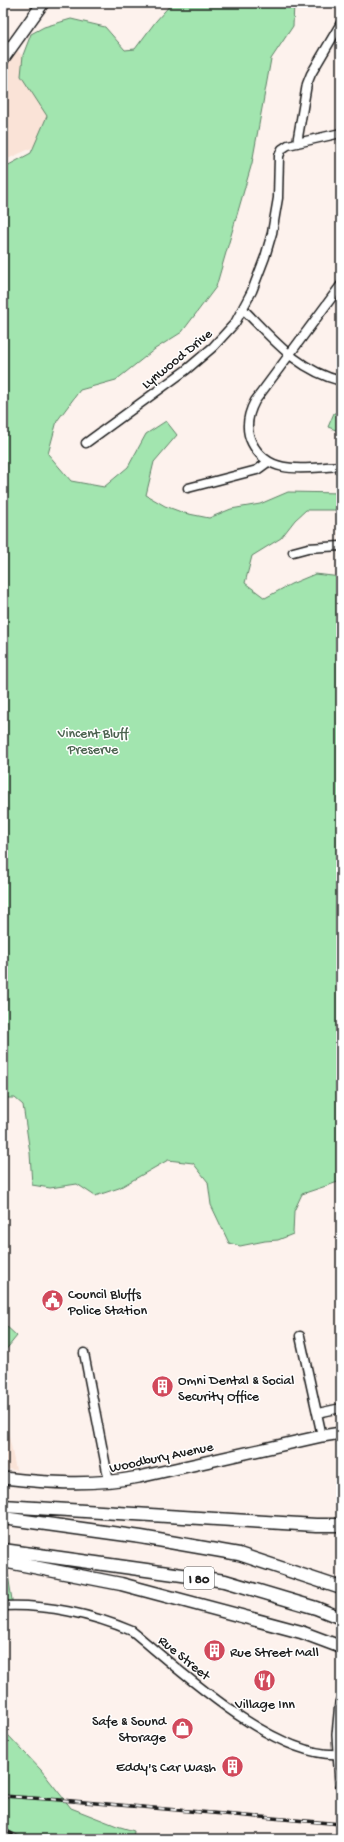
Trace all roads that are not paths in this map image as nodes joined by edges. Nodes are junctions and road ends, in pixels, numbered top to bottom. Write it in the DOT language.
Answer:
graph roads {
  1 [pos="33,3"];
  2 [pos="43,3"];
  3 [pos="341,23"];
  4 [pos="3,46"];
  5 [pos="3,59"];
  6 [pos="341,133"];
  7 [pos="297,143"];
  8 [pos="341,285"];
  9 [pos="243,309"];
  10 [pos="288,355"];
  11 [pos="341,381"];
  12 [pos="86,443"];
  13 [pos="268,462"];
  14 [pos="341,466"];
  15 [pos="188,488"];
  16 [pos="341,546"];
  17 [pos="293,552"];
  18 [pos="300,1336"];
  19 [pos="84,1352"];
  20 [pos="341,1408"];
  21 [pos="318,1413"];
  22 [pos="341,1426"];
  23 [pos="341,1433"];
  24 [pos="322,1436"];
  25 [pos="3,1478"];
  26 [pos="109,1482"];
  27 [pos="3,1506"];
  28 [pos="3,1518"];
  29 [pos="316,1525"];
  30 [pos="341,1525"];
  31 [pos="341,1530"];
  32 [pos="3,1550"];
  33 [pos="3,1560"];
  34 [pos="341,1588"];
  35 [pos="3,1606"];
  36 [pos="339,1617"];
  37 [pos="338,1645"];
  38 [pos="341,1703"];
  39 [pos="340,1754"];
  40 [pos="341,1784"];
  1 -- 4 [label="main road"];
  2 -- 5 [label="main road"];
  3 -- 7 [label="street"];
  6 -- 7 [label="street, Lynwood Drive"];
  7 -- 9 [label="street, Lynwood Drive"];
  8 -- 10 [label="street"];
  9 -- 10 [label="street"];
  9 -- 12 [label="street, Lynwood Drive"];
  10 -- 11 [label="street"];
  10 -- 13 [label="street"];
  13 -- 14 [label="street"];
  13 -- 15 [label="street"];
  16 -- 17 [label="street"];
  18 -- 21 [label="street"];
  19 -- 26 [label="street"];
  20 -- 21 [label="street"];
  21 -- 24 [label="street"];
  22 -- 24 [label="main road, Woodbury Avenue"];
  23 -- 24 [label="main road, Woodbury Avenue"];
  24 -- 26 [label="main road, Woodbury Avenue"];
  25 -- 26 [label="main road, Woodbury Avenue"];
  27 -- 29 [label="highway"];
  28 -- 34 [label="highway, I 80"];
  29 -- 30 [label="highway"];
  29 -- 31 [label="highway"];
  32 -- 36 [label="highway, I 80"];
  33 -- 37 [label="highway"];
  35 -- 39 [label="street, Rue Street"];
  38 -- 39 [label="main road"];
  39 -- 40 [label="main road"];
}
